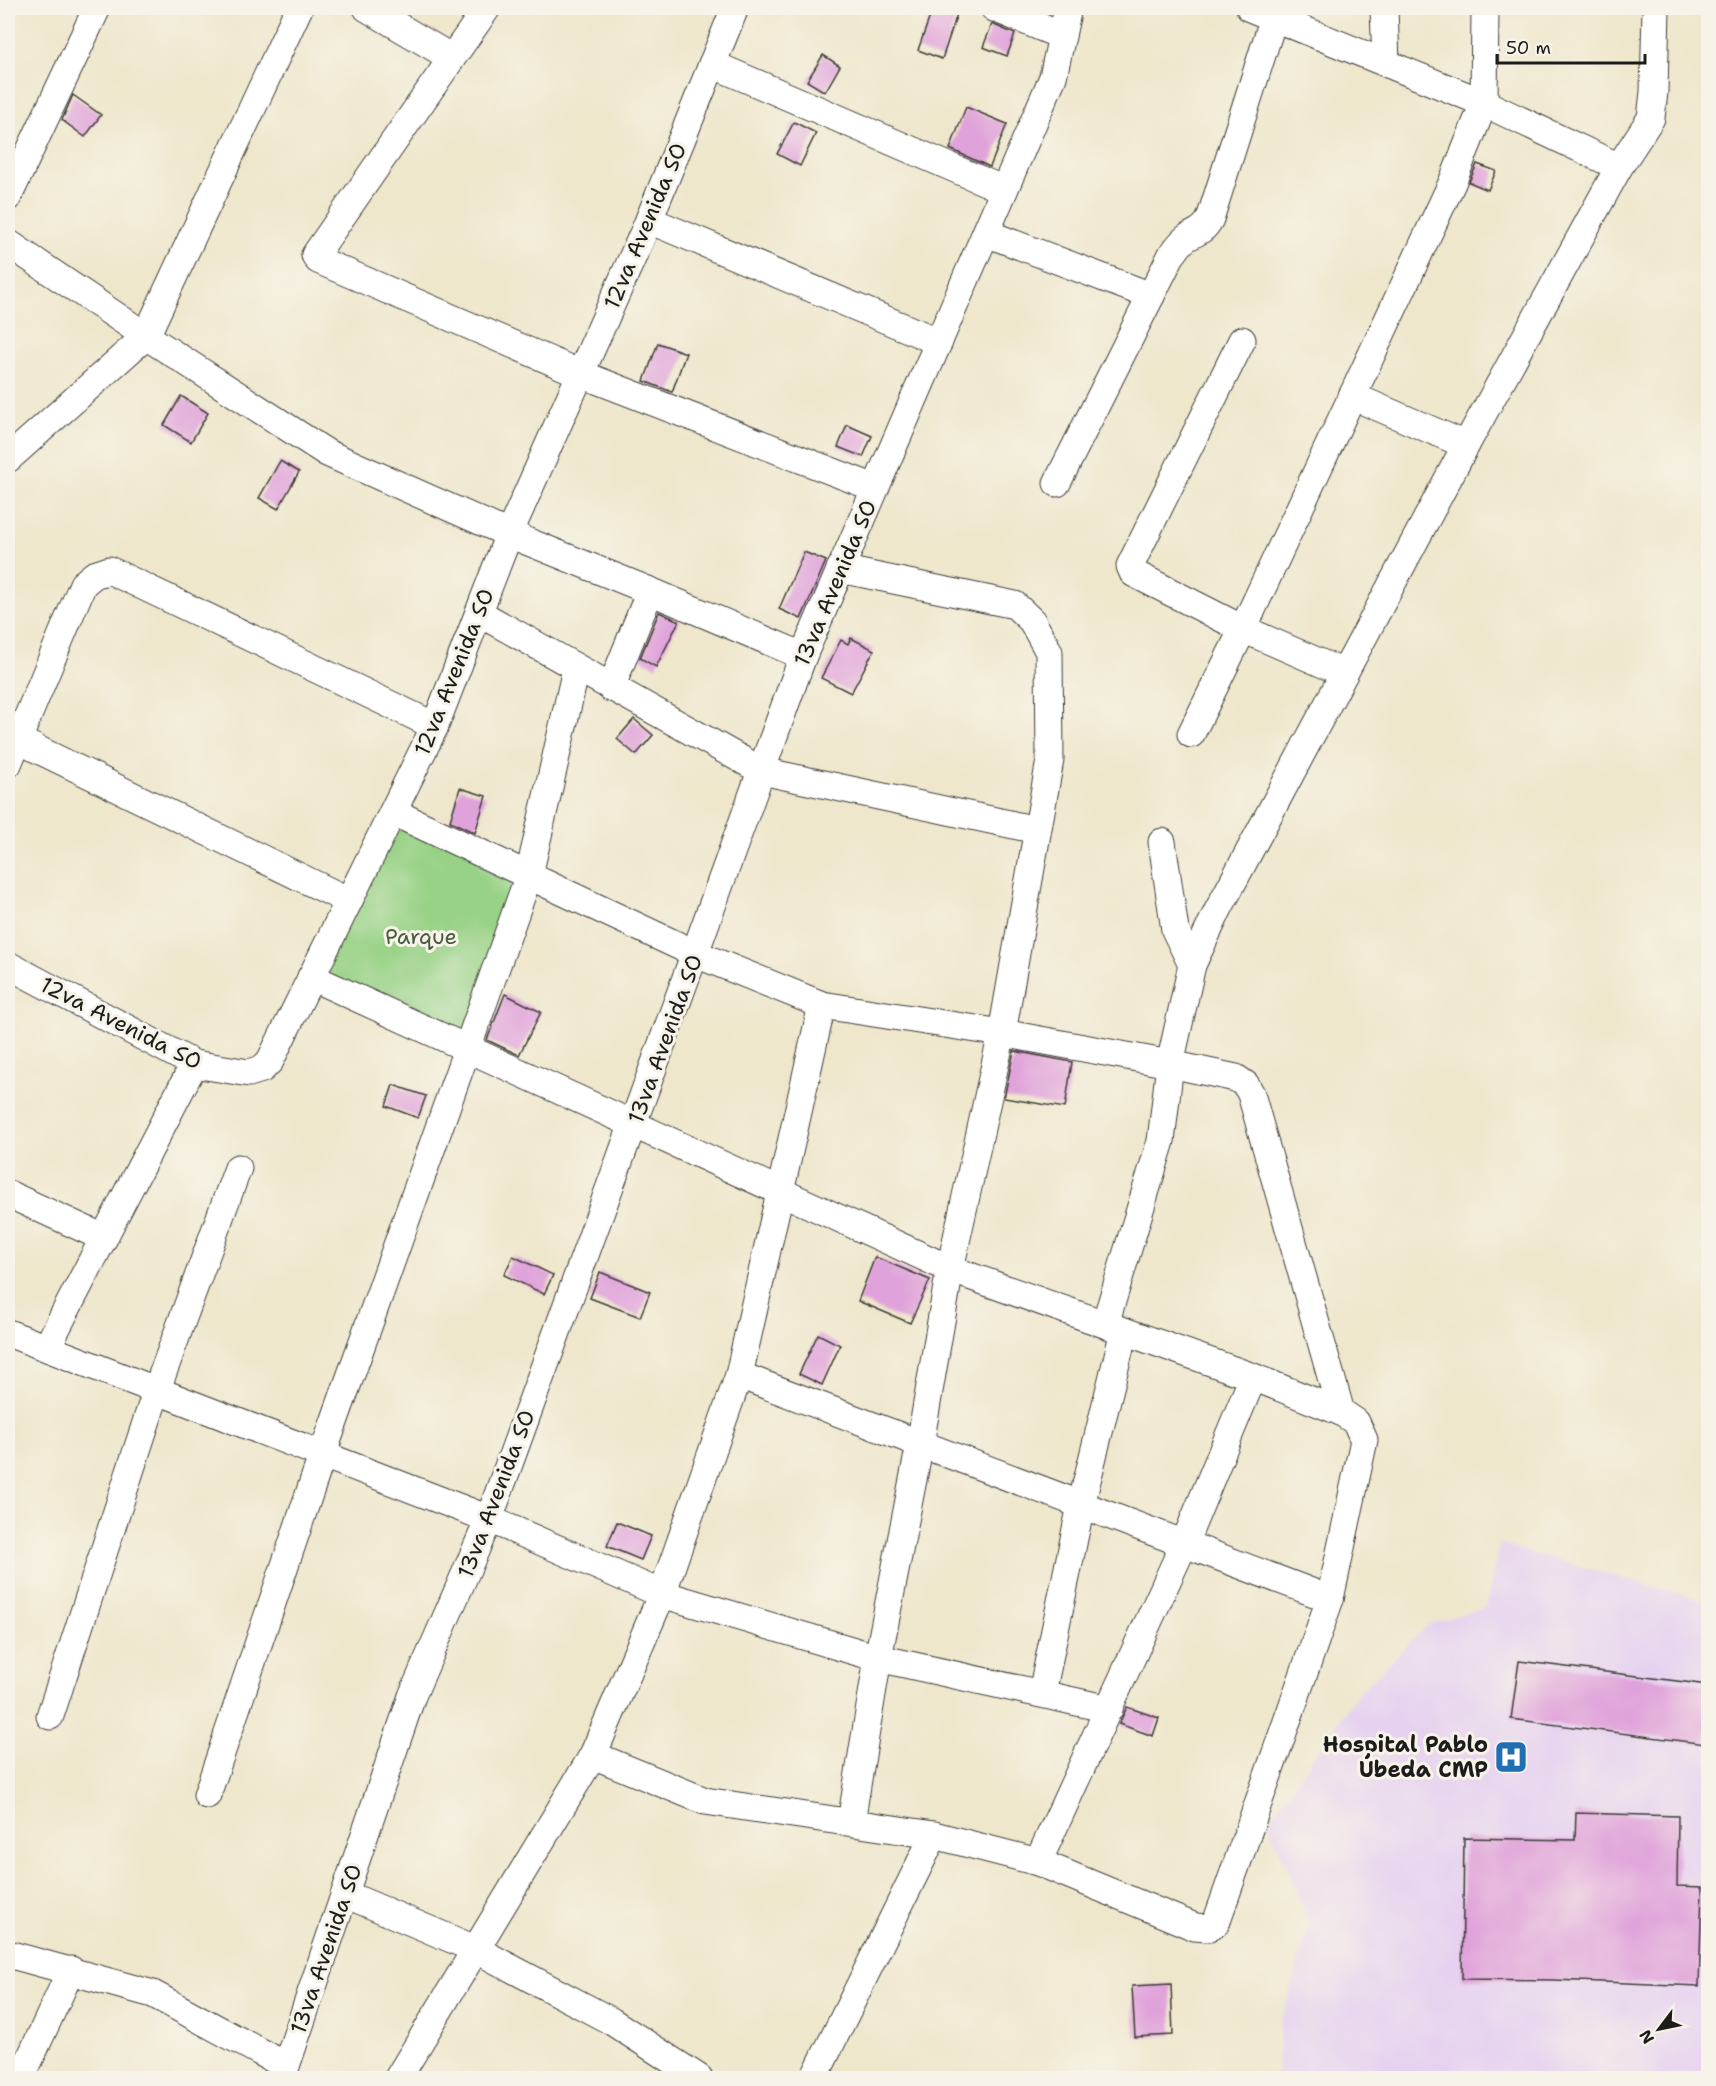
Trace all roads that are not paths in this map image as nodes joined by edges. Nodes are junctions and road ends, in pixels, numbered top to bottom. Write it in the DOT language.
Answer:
graph roads {
  1 [pos="97,8"];
  2 [pos="299,8"];
  3 [pos="367,8"];
  4 [pos="487,8"];
  5 [pos="735,8"];
  6 [pos="994,8"];
  7 [pos="1068,8"];
  8 [pos="1384,8"];
  9 [pos="1485,8"];
  10 [pos="1656,8"];
  11 [pos="1266,11"];
  12 [pos="1062,36"];
  13 [pos="452,58"];
  14 [pos="1386,63"];
  15 [pos="712,64"];
  16 [pos="1484,103"];
  17 [pos="1619,166"];
  18 [pos="1004,190"];
  19 [pos="8,197"];
  20 [pos="649,219"];
  21 [pos="986,232"];
  22 [pos="8,243"];
  23 [pos="1152,296"];
  24 [pos="146,336"];
  25 [pos="1242,340"];
  26 [pos="939,342"];
  27 [pos="581,374"];
  28 [pos="1352,396"];
  29 [pos="1466,445"];
  30 [pos="8,459"];
  31 [pos="1057,483"];
  32 [pos="875,488"];
  33 [pos="509,534"];
  34 [pos="840,569"];
  35 [pos="650,591"];
  36 [pos="479,614"];
  37 [pos="1243,629"];
  38 [pos="803,656"];
  39 [pos="576,669"];
  40 [pos="1344,673"];
  41 [pos="611,688"];
  42 [pos="435,726"];
  43 [pos="1191,734"];
  44 [pos="11,746"];
  45 [pos="762,771"];
  46 [pos="393,812"];
  47 [pos="1037,831"];
  48 [pos="1162,842"];
  49 [pos="529,876"];
  50 [pos="349,901"];
  51 [pos="696,954"];
  52 [pos="8,965"];
  53 [pos="1192,965"];
  54 [pos="311,977"];
  55 [pos="822,1005"];
  56 [pos="1002,1033"];
  57 [pos="466,1048"];
  58 [pos="194,1064"];
  59 [pos="1170,1064"];
  60 [pos="633,1124"];
  61 [pos="238,1168"];
  62 [pos="779,1191"];
  63 [pos="8,1194"];
  64 [pos="104,1238"];
  65 [pos="950,1269"];
  66 [pos="1114,1328"];
  67 [pos="8,1333"];
  68 [pos="47,1347"];
  69 [pos="739,1375"];
  70 [pos="1253,1377"];
  71 [pos="157,1389"];
  72 [pos="1341,1412"];
  73 [pos="920,1444"];
  74 [pos="323,1453"];
  75 [pos="1081,1505"];
  76 [pos="489,1519"];
  77 [pos="1184,1544"];
  78 [pos="662,1594"];
  79 [pos="1330,1599"];
  80 [pos="878,1658"];
  81 [pos="1042,1693"];
  82 [pos="1109,1708"];
  83 [pos="50,1716"];
  84 [pos="593,1755"];
  85 [pos="207,1795"];
  86 [pos="851,1822"];
  87 [pos="934,1835"];
  88 [pos="1038,1862"];
  89 [pos="345,1894"];
  90 [pos="475,1949"];
  91 [pos="8,1954"];
  92 [pos="71,1970"];
  93 [pos="284,2072"];
  94 [pos="21,2079"];
  95 [pos="398,2079"];
  96 [pos="699,2079"];
  97 [pos="814,2079"];
  1 -- 19 [label="street"];
  2 -- 24 [label="street"];
  3 -- 13 [label="street"];
  4 -- 13 [label="street"];
  5 -- 15 [label="street, 12va Avenida SO"];
  6 -- 12 [label="street"];
  7 -- 12 [label="street, 13va Avenida SO"];
  8 -- 14 [label="street"];
  9 -- 16 [label="street"];
  10 -- 17 [label="street"];
  11 -- 14 [label="street"];
  11 -- 23 [label="street"];
  12 -- 18 [label="street, 13va Avenida SO"];
  13 -- 27 [label="street"];
  14 -- 16 [label="street"];
  15 -- 18 [label="street"];
  15 -- 20 [label="street, 12va Avenida SO"];
  16 -- 17 [label="street"];
  16 -- 28 [label="street"];
  17 -- 29 [label="street"];
  18 -- 21 [label="street, 13va Avenida SO"];
  20 -- 26 [label="street"];
  20 -- 27 [label="street, 12va Avenida SO"];
  21 -- 23 [label="street"];
  21 -- 26 [label="street, 13va Avenida SO"];
  22 -- 24 [label="street"];
  23 -- 31 [label="street"];
  24 -- 30 [label="street"];
  24 -- 33 [label="street"];
  25 -- 37 [label="street"];
  26 -- 32 [label="street, 13va Avenida SO"];
  27 -- 32 [label="street"];
  27 -- 33 [label="street, 12va Avenida SO"];
  28 -- 29 [label="street"];
  28 -- 37 [label="street"];
  29 -- 40 [label="street"];
  32 -- 34 [label="street, 13va Avenida SO"];
  33 -- 35 [label="street"];
  33 -- 36 [label="street, 12va Avenida SO"];
  34 -- 38 [label="street, 13va Avenida SO"];
  34 -- 47 [label="street"];
  35 -- 38 [label="street"];
  35 -- 41 [label="street"];
  36 -- 39 [label="street"];
  36 -- 42 [label="street, 12va Avenida SO"];
  37 -- 40 [label="street"];
  37 -- 43 [label="street"];
  38 -- 45 [label="street, 13va Avenida SO"];
  39 -- 41 [label="street"];
  39 -- 49 [label="street"];
  40 -- 53 [label="street"];
  41 -- 45 [label="street"];
  42 -- 44 [label="street"];
  42 -- 46 [label="street, 12va Avenida SO"];
  44 -- 50 [label="street"];
  45 -- 47 [label="street"];
  45 -- 51 [label="street, 13va Avenida SO"];
  46 -- 49 [label="street"];
  46 -- 50 [label="street, 12va Avenida SO"];
  47 -- 56 [label="street"];
  48 -- 53 [label="street"];
  49 -- 51 [label="street"];
  49 -- 57 [label="street"];
  50 -- 54 [label="street, 12va Avenida SO"];
  51 -- 55 [label="street"];
  51 -- 60 [label="street, 13va Avenida SO"];
  52 -- 58 [label="street, 12va Avenida SO"];
  53 -- 59 [label="street"];
  54 -- 57 [label="street"];
  54 -- 58 [label="street, 12va Avenida SO"];
  55 -- 56 [label="street"];
  55 -- 62 [label="street"];
  56 -- 59 [label="street"];
  56 -- 65 [label="street"];
  57 -- 60 [label="street"];
  57 -- 74 [label="street"];
  58 -- 64 [label="street"];
  59 -- 66 [label="street"];
  59 -- 72 [label="street"];
  60 -- 62 [label="street"];
  60 -- 76 [label="street, 13va Avenida SO"];
  61 -- 71 [label="street"];
  62 -- 65 [label="street"];
  62 -- 69 [label="street"];
  63 -- 64 [label="street"];
  64 -- 68 [label="street"];
  65 -- 66 [label="street"];
  65 -- 73 [label="street"];
  66 -- 70 [label="street"];
  66 -- 75 [label="street"];
  67 -- 68 [label="street"];
  68 -- 71 [label="street"];
  69 -- 73 [label="street"];
  69 -- 78 [label="street"];
  70 -- 72 [label="street"];
  70 -- 77 [label="street"];
  71 -- 74 [label="street"];
  71 -- 83 [label="street"];
  72 -- 79 [label="street"];
  73 -- 75 [label="street"];
  73 -- 80 [label="street"];
  74 -- 76 [label="street"];
  74 -- 85 [label="street"];
  75 -- 77 [label="street"];
  75 -- 81 [label="street"];
  76 -- 78 [label="street"];
  76 -- 89 [label="street, 13va Avenida SO"];
  77 -- 79 [label="street"];
  77 -- 82 [label="street"];
  78 -- 80 [label="street"];
  78 -- 84 [label="street"];
  79 -- 88 [label="street"];
  80 -- 81 [label="street"];
  80 -- 86 [label="street"];
  81 -- 82 [label="street"];
  82 -- 88 [label="street"];
  84 -- 86 [label="street"];
  84 -- 90 [label="street"];
  86 -- 87 [label="street"];
  87 -- 88 [label="street"];
  87 -- 97 [label="street"];
  89 -- 90 [label="street"];
  89 -- 93 [label="street, 13va Avenida SO"];
  90 -- 95 [label="street"];
  90 -- 96 [label="street"];
  91 -- 92 [label="street"];
  92 -- 93 [label="street"];
  92 -- 94 [label="street"];
}
